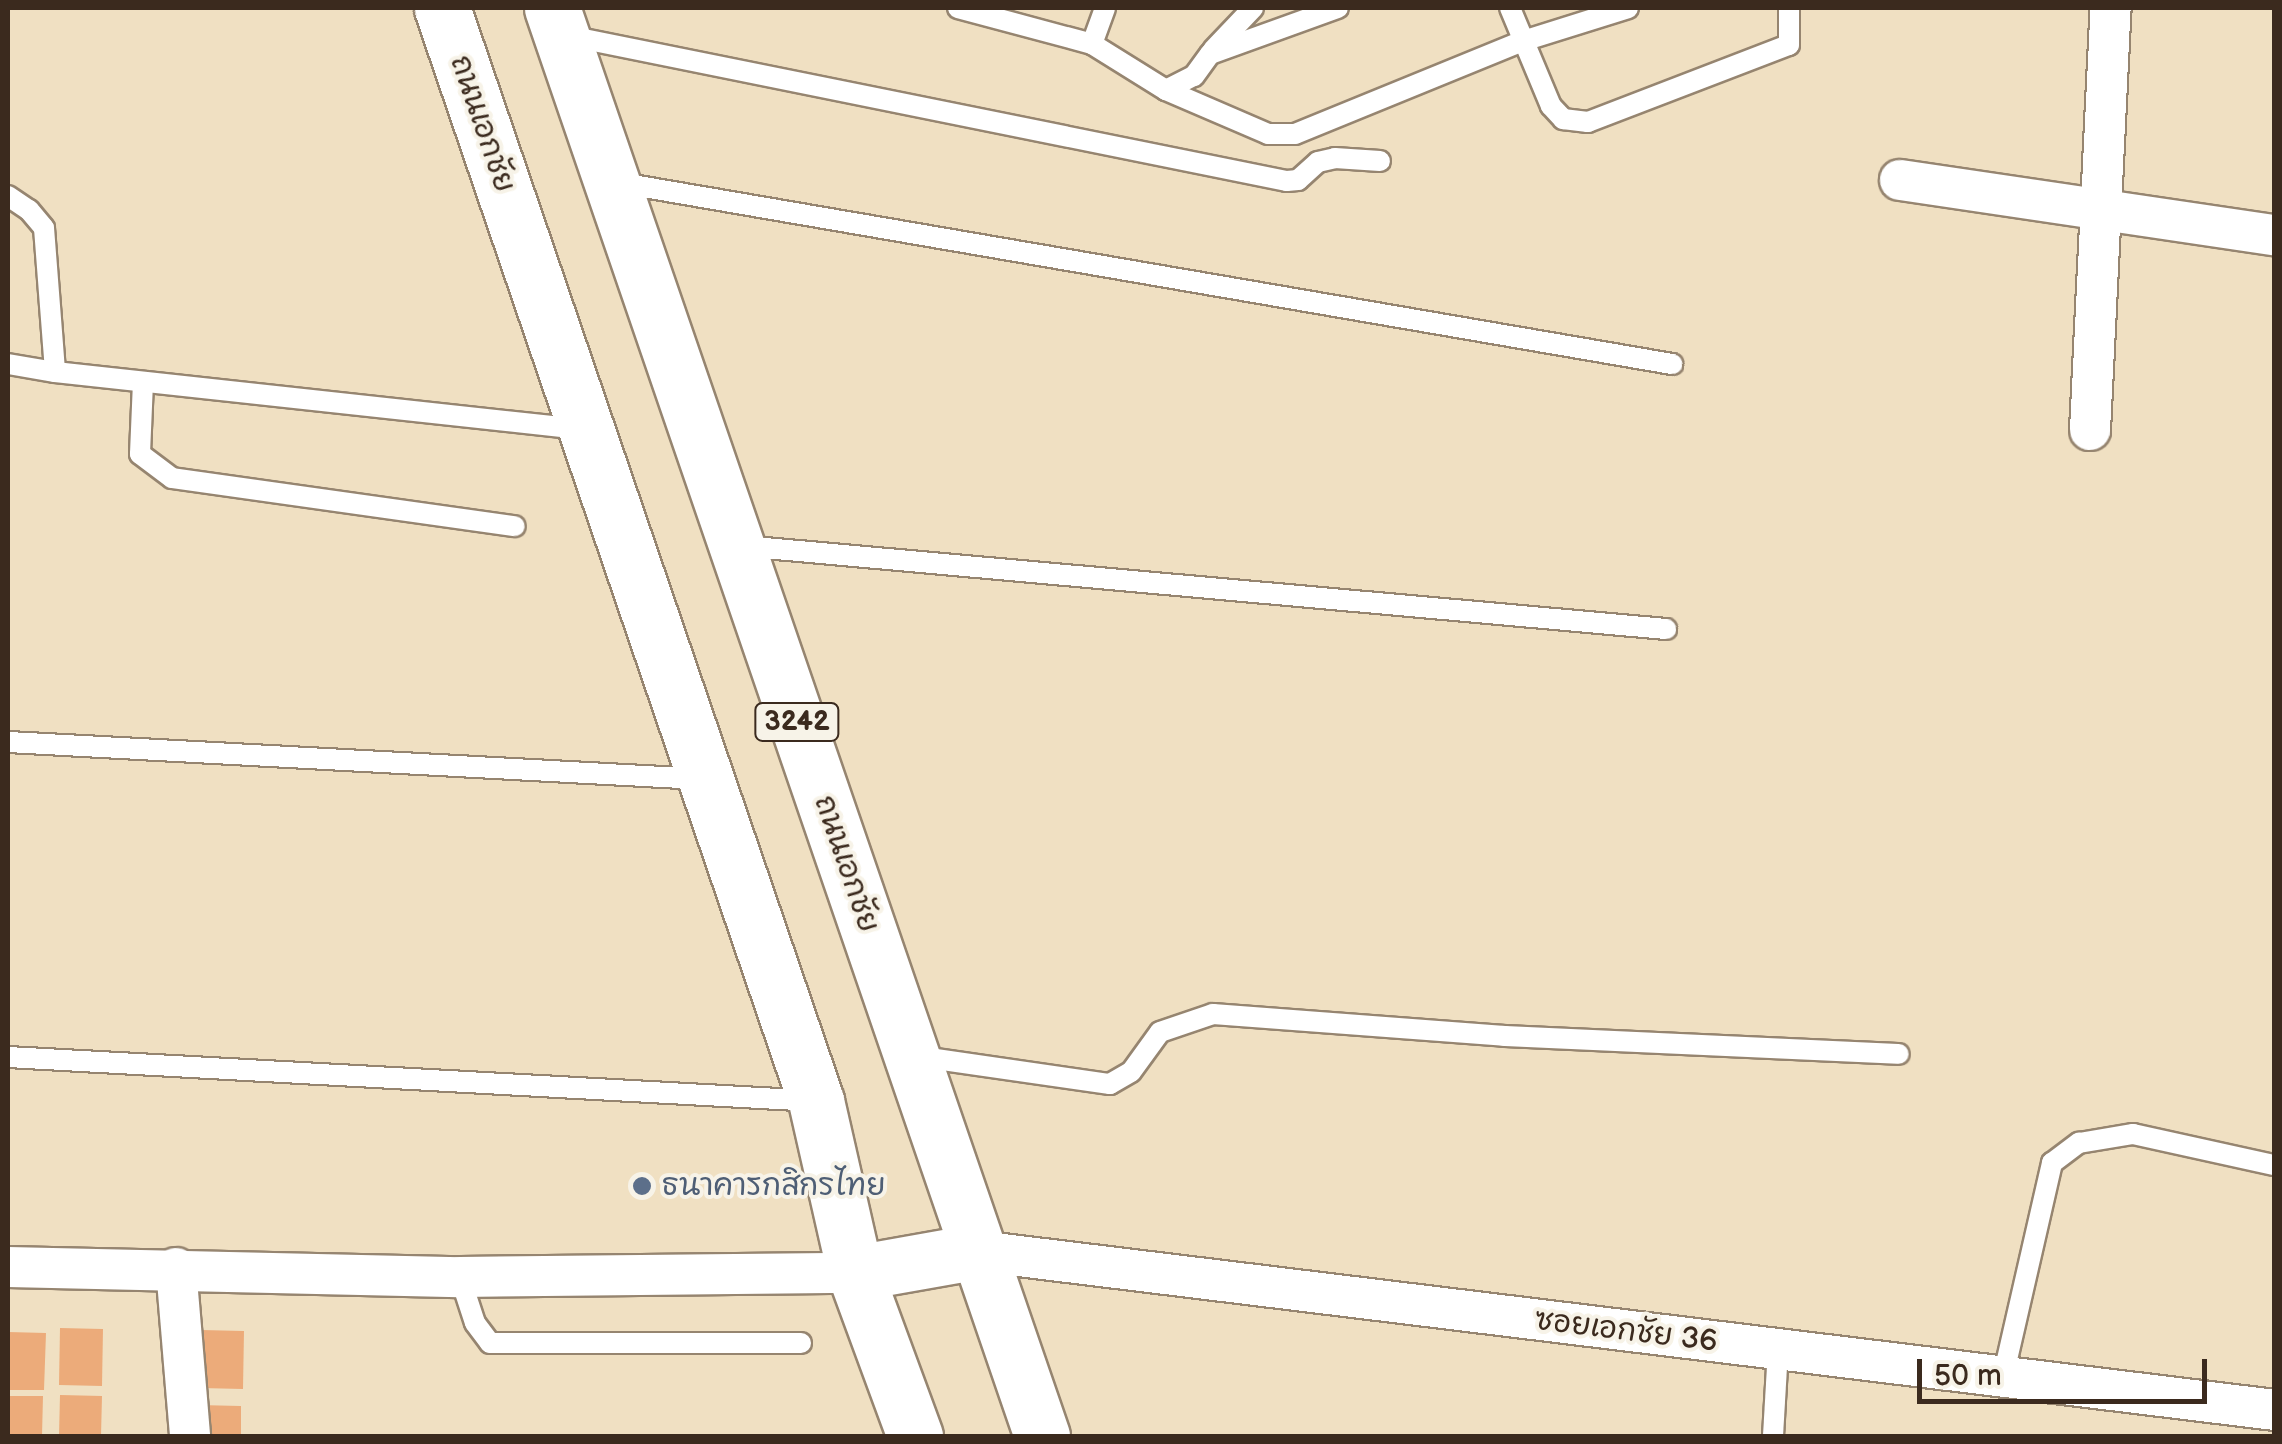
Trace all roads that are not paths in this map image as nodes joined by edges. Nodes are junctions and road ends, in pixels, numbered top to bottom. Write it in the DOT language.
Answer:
graph roads {
  1 [pos="442,8"];
  2 [pos="958,8"];
  3 [pos="1104,8"];
  4 [pos="1252,8"];
  5 [pos="1338,8"];
  6 [pos="1510,8"];
  7 [pos="1628,8"];
  8 [pos="1788,8"];
  9 [pos="2111,8"];
  10 [pos="557,21"];
  11 [pos="1524,41"];
  12 [pos="1092,44"];
  13 [pos="1210,54"];
  14 [pos="1166,90"];
  15 [pos="1380,161"];
  16 [pos="1900,180"];
  17 [pos="608,181"];
  18 [pos="8,196"];
  19 [pos="2100,209"];
  20 [pos="2274,235"];
  21 [pos="8,364"];
  22 [pos="1672,364"];
  23 [pos="54,372"];
  24 [pos="142,382"];
  25 [pos="586,430"];
  26 [pos="2090,430"];
  27 [pos="515,526"];
  28 [pos="736,545"];
  29 [pos="1666,629"];
  30 [pos="8,742"];
  31 [pos="706,780"];
  32 [pos="1899,1054"];
  33 [pos="912,1056"];
  34 [pos="8,1057"];
  35 [pos="816,1101"];
  36 [pos="2274,1165"];
  37 [pos="978,1251"];
  38 [pos="8,1268"];
  39 [pos="176,1268"];
  40 [pos="855,1273"];
  41 [pos="460,1277"];
  42 [pos="800,1343"];
  43 [pos="1778,1349"];
  44 [pos="2003,1377"];
  45 [pos="2274,1410"];
  46 [pos="190,1436"];
  47 [pos="915,1436"];
  48 [pos="1042,1436"];
  49 [pos="1773,1436"];
  1 -- 25 [label="main road, ถนนเอกชัย"];
  2 -- 12 [label="lane"];
  3 -- 12 [label="lane"];
  4 -- 13 [label="lane"];
  5 -- 13 [label="lane"];
  6 -- 11 [label="lane"];
  7 -- 11 [label="lane"];
  8 -- 11 [label="lane"];
  9 -- 19 [label="street"];
  10 -- 15 [label="lane"];
  10 -- 17 [label="main road, ถนนเอกชัย / 3242"];
  11 -- 14 [label="lane"];
  12 -- 14 [label="lane"];
  13 -- 14 [label="lane"];
  16 -- 19 [label="street"];
  17 -- 22 [label="lane"];
  17 -- 28 [label="main road, ถนนเอกชัย / 3242"];
  18 -- 23 [label="lane"];
  19 -- 20 [label="street"];
  19 -- 26 [label="street"];
  21 -- 23 [label="lane"];
  23 -- 24 [label="lane"];
  24 -- 25 [label="lane"];
  24 -- 27 [label="lane"];
  25 -- 31 [label="main road, ถนนเอกชัย"];
  28 -- 29 [label="lane"];
  28 -- 33 [label="main road, ถนนเอกชัย / 3242"];
  30 -- 31 [label="lane"];
  31 -- 35 [label="main road, ถนนเอกชัย"];
  32 -- 33 [label="lane"];
  33 -- 37 [label="main road, ถนนเอกชัย / 3242"];
  34 -- 35 [label="lane"];
  35 -- 40 [label="main road, ถนนเอกชัย"];
  36 -- 44 [label="lane"];
  37 -- 40 [label="main road"];
  37 -- 43 [label="street, ซอยเอกชัย 36"];
  37 -- 48 [label="main road, ถนนเอกชัย / 3242"];
  38 -- 39 [label="street"];
  39 -- 41 [label="street"];
  39 -- 46 [label="street"];
  40 -- 41 [label="street"];
  40 -- 47 [label="main road, ถนนเอกชัย"];
  41 -- 42 [label="lane"];
  43 -- 44 [label="street, ซอยเอกชัย 36"];
  43 -- 49 [label="lane"];
  44 -- 45 [label="street, ซอยเอกชัย 36"];
}
